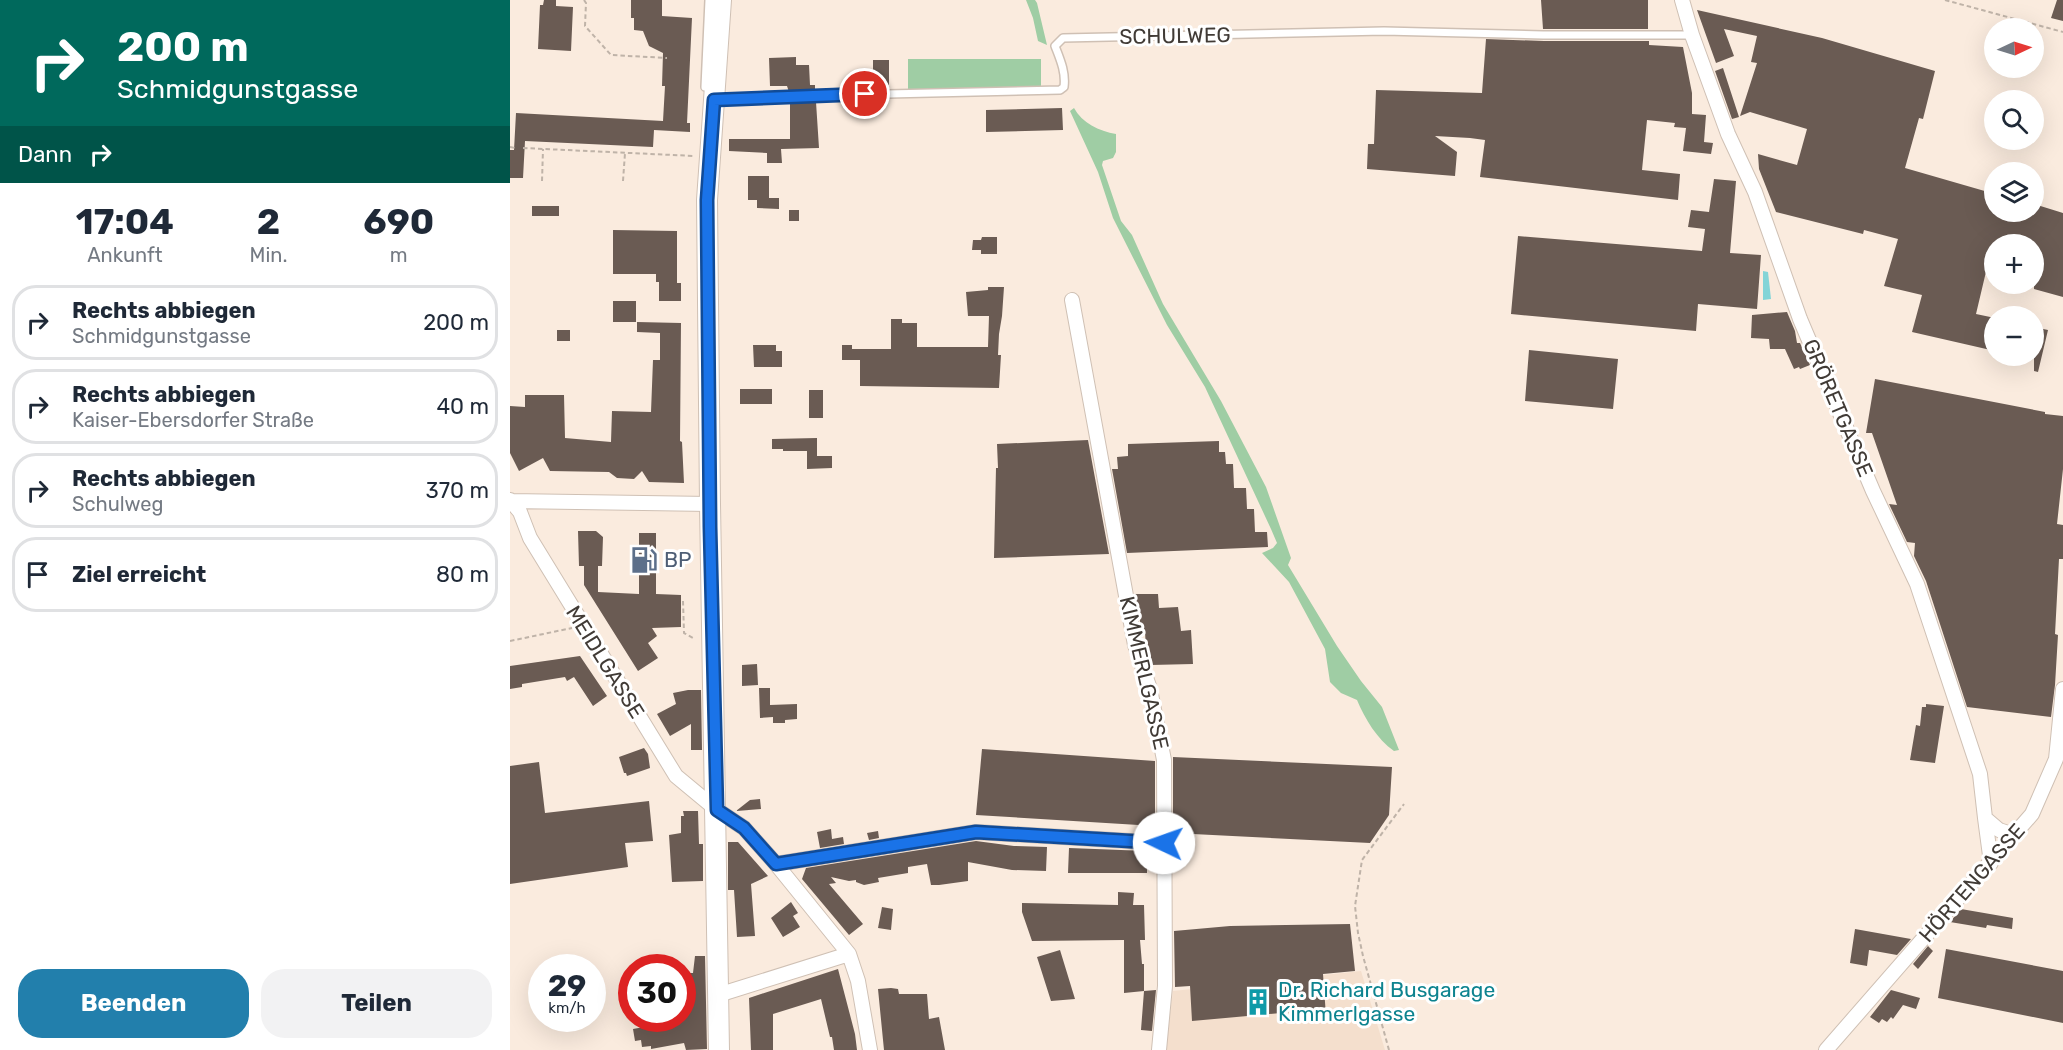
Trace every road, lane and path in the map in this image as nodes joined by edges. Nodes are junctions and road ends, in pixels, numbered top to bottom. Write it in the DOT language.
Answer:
graph roads {
  1 [pos="584,0"];
  2 [pos="709,0"];
  3 [pos="721,0"];
  4 [pos="1682,0"];
  5 [pos="1946,0"];
  6 [pos="2063,32"];
  7 [pos="1692,35"];
  8 [pos="667,58"];
  9 [pos="708,100"];
  10 [pos="510,147"];
  11 [pos="515,148"];
  12 [pos="523,148"];
  13 [pos="543,149"];
  14 [pos="625,153"];
  15 [pos="710,157"];
  16 [pos="542,181"];
  17 [pos="623,181"];
  18 [pos="1072,300"];
  19 [pos="510,500"];
  20 [pos="710,504"];
  21 [pos="683,601"];
  22 [pos="582,624"];
  23 [pos="510,641"];
  24 [pos="703,644"];
  25 [pos="2063,688"];
  26 [pos="1404,804"];
  27 [pos="717,810"];
  28 [pos="1985,818"];
  29 [pos="2014,835"];
  30 [pos="1164,843"];
  31 [pos="1991,863"];
  32 [pos="776,864"];
  33 [pos="849,954"];
  34 [pos="718,995"];
  35 [pos="719,1050"];
  36 [pos="870,1050"];
  37 [pos="1159,1050"];
  38 [pos="1389,1050"];
  39 [pos="1826,1050"];
  1 -- 8 [label="path"];
  2 -- 9 [label="lane"];
  3 -- 9 [label="main road"];
  4 -- 7 [label="street, GRÖRETGASSE"];
  5 -- 6 [label="path"];
  7 -- 9 [label="lane, SCHULWEG"];
  7 -- 28 [label="street, GRÖRETGASSE"];
  9 -- 15 [label="main road"];
  10 -- 11 [label="path"];
  12 -- 13 [label="path"];
  13 -- 14 [label="path"];
  13 -- 16 [label="path"];
  14 -- 15 [label="path"];
  14 -- 17 [label="path"];
  15 -- 20 [label="main road"];
  18 -- 30 [label="street, KIMMERLGASSE"];
  19 -- 20 [label="street"];
  19 -- 22 [label="street, MEIDLGASSE"];
  20 -- 27 [label="main road"];
  21 -- 24 [label="path"];
  22 -- 23 [label="path"];
  22 -- 27 [label="street, MEIDLGASSE"];
  25 -- 29 [label="street, HÖRTENGASSE"];
  26 -- 38 [label="path"];
  27 -- 32 [label="street, MEIDLGASSE"];
  27 -- 34 [label="main road"];
  28 -- 29 [label="street"];
  28 -- 31 [label="street, GRÖRETGASSE"];
  29 -- 31 [label="street, HÖRTENGASSE"];
  30 -- 32 [label="street"];
  30 -- 37 [label="street, KIMMERLGASSE"];
  31 -- 39 [label="street, HÖRTENGASSE"];
  32 -- 33 [label="street, MEIDLGASSE"];
  33 -- 34 [label="street"];
  33 -- 36 [label="street"];
  34 -- 35 [label="main road"];
}
